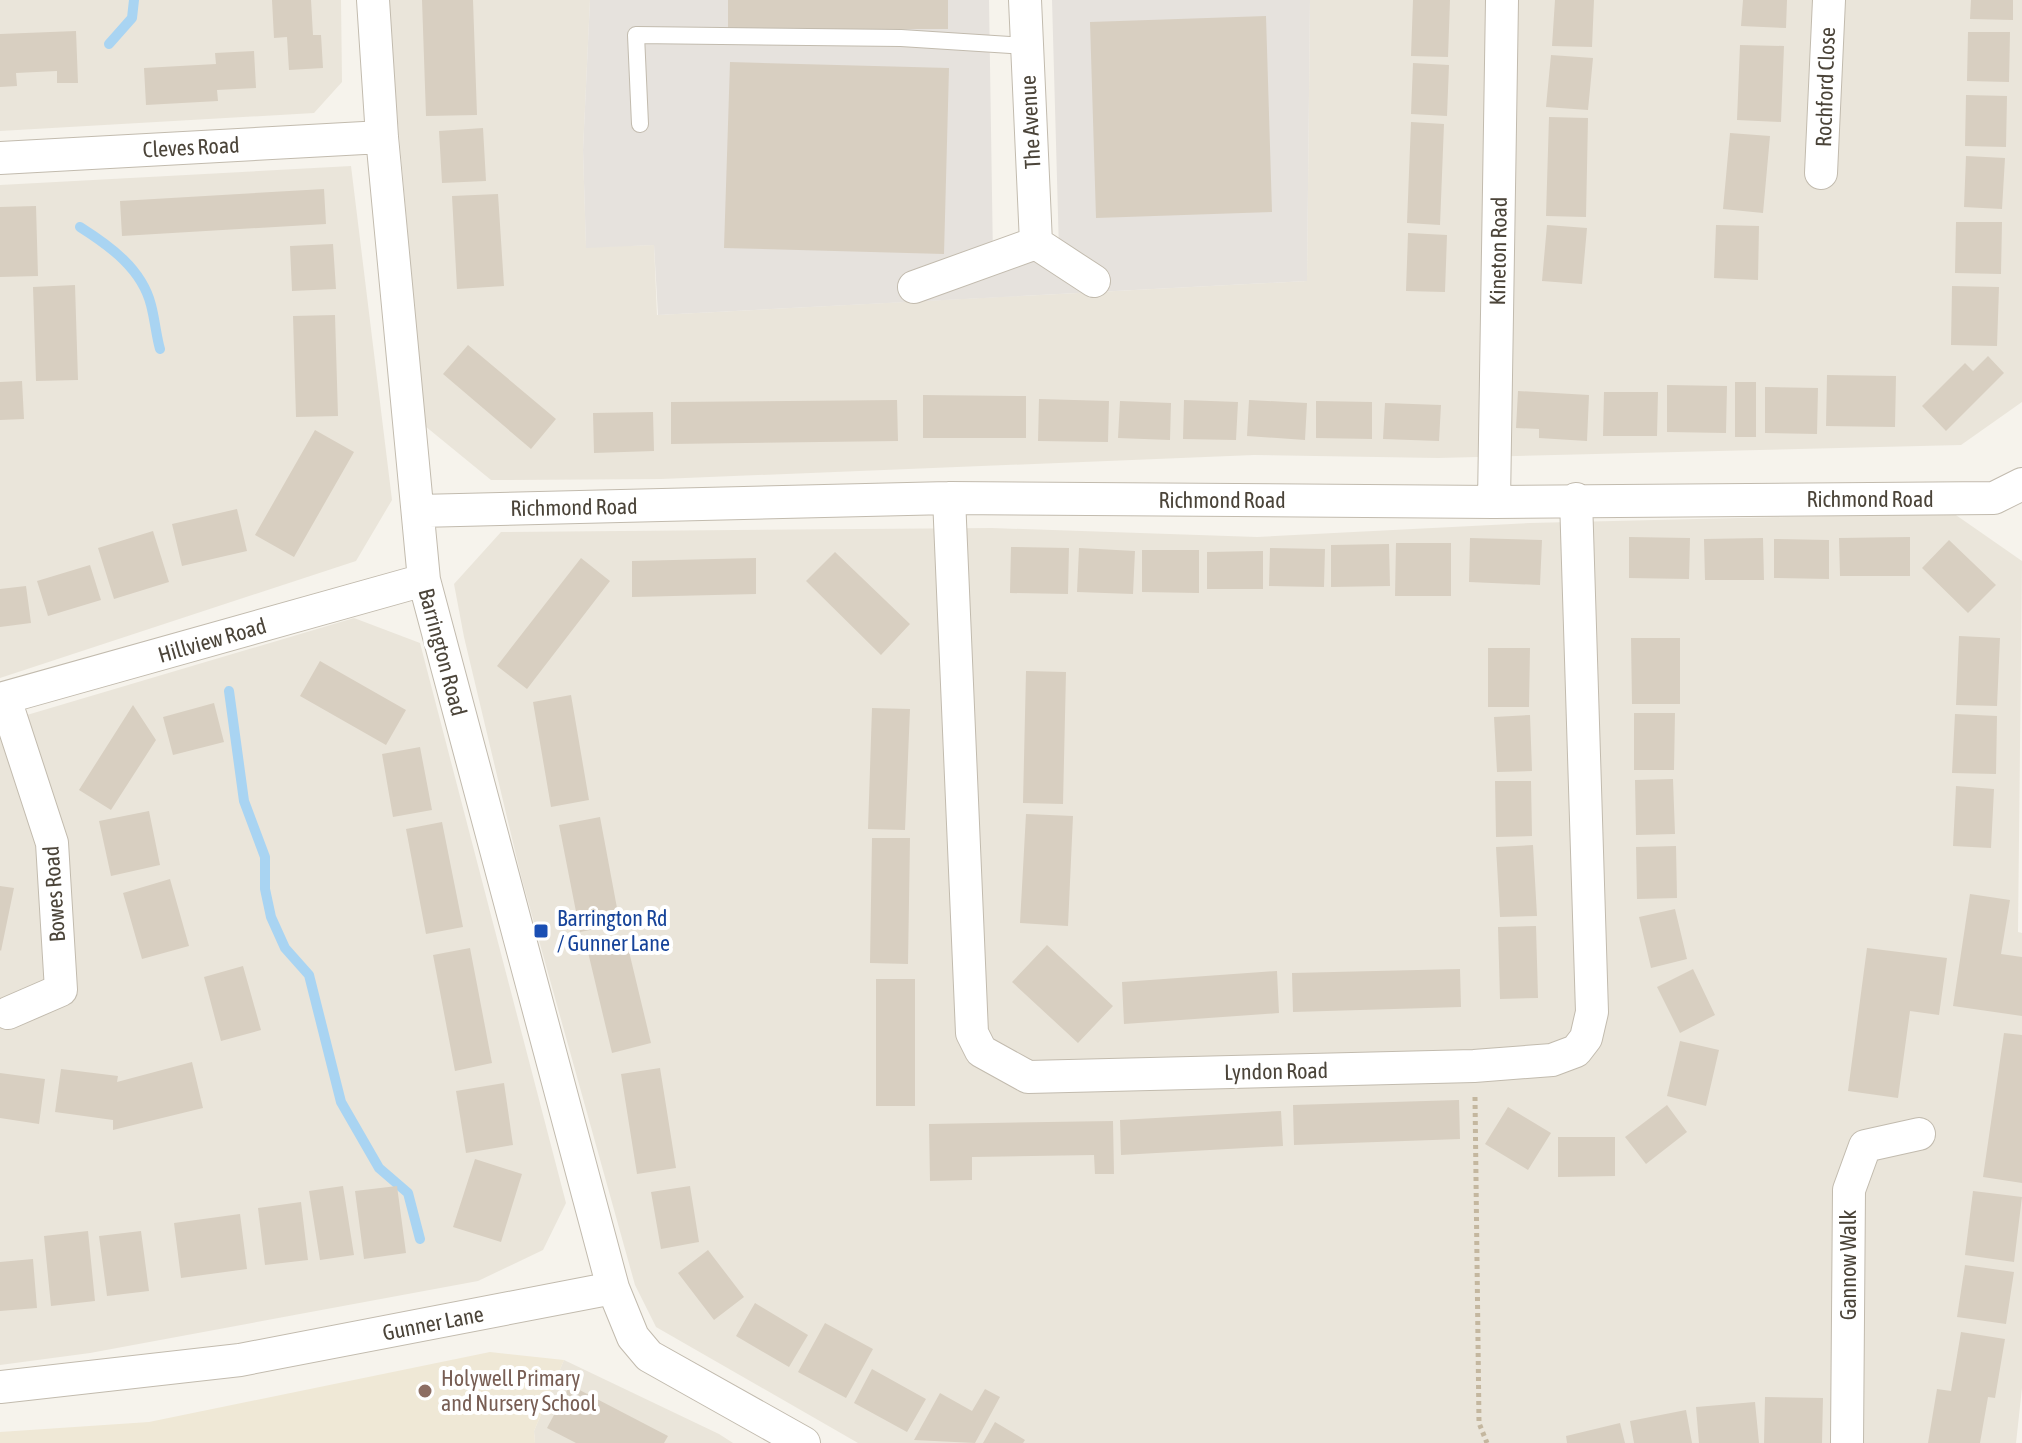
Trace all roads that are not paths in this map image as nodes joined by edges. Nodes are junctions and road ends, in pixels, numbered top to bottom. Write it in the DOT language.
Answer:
graph roads {
  1 [pos="373,0"];
  2 [pos="1025,0"];
  3 [pos="1502,0"];
  4 [pos="1829,0"];
  5 [pos="1027,46"];
  6 [pos="640,124"];
  7 [pos="382,137"];
  8 [pos="0,158"];
  9 [pos="1821,173"];
  10 [pos="1036,243"];
  11 [pos="1094,281"];
  12 [pos="914,287"];
  13 [pos="2022,484"];
  14 [pos="949,498"];
  15 [pos="1576,499"];
  16 [pos="1494,502"];
  17 [pos="419,511"];
  18 [pos="424,580"];
  19 [pos="3,699"];
  20 [pos="8,1013"];
  21 [pos="1919,1134"];
  22 [pos="613,1288"];
  23 [pos="0,1387"];
  24 [pos="804,1443"];
  25 [pos="1847,1443"];
  1 -- 7 [label="street, Barrington Road"];
  2 -- 5 [label="street, The Avenue"];
  3 -- 16 [label="street, Kineton Road"];
  4 -- 9 [label="street, Rochford Close"];
  5 -- 6 [label="lane"];
  5 -- 10 [label="street, The Avenue"];
  7 -- 8 [label="street, Cleves Road"];
  7 -- 17 [label="street, Barrington Road"];
  10 -- 11 [label="street"];
  10 -- 12 [label="street"];
  13 -- 15 [label="street, Richmond Road"];
  14 -- 15 [label="street, Lyndon Road"];
  14 -- 16 [label="street, Richmond Road"];
  14 -- 17 [label="street, Richmond Road"];
  15 -- 16 [label="street, Richmond Road"];
  17 -- 18 [label="street, Barrington Road"];
  18 -- 19 [label="street, Hillview Road"];
  18 -- 22 [label="street, Barrington Road"];
  19 -- 20 [label="street, Bowes Road"];
  21 -- 25 [label="street, Gannow Walk"];
  22 -- 23 [label="street, Gunner Lane"];
  22 -- 24 [label="street"];
}
